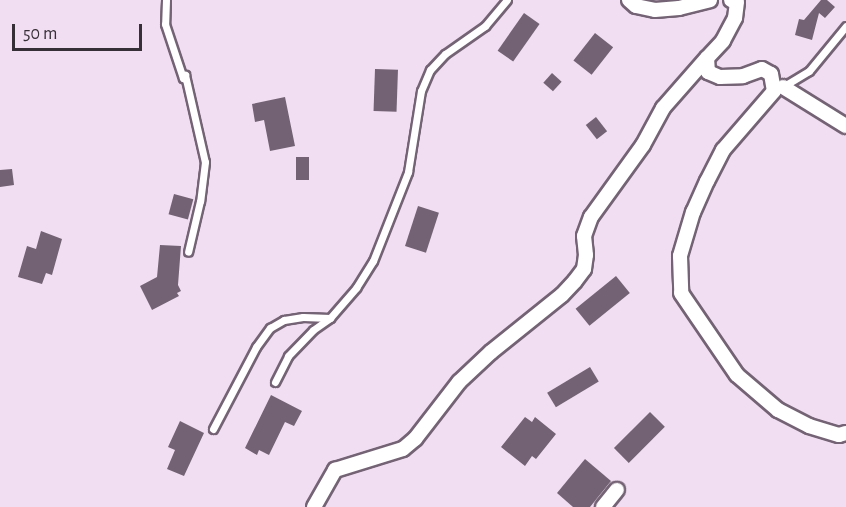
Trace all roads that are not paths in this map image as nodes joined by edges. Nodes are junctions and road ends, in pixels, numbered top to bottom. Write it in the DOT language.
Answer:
graph roads {
  1 [pos="166,0"];
  2 [pos="507,0"];
  3 [pos="629,0"];
  4 [pos="710,0"];
  5 [pos="731,0"];
  6 [pos="846,26"];
  7 [pos="707,58"];
  8 [pos="778,89"];
  9 [pos="846,126"];
  10 [pos="188,252"];
  11 [pos="330,318"];
  12 [pos="275,382"];
  13 [pos="213,429"];
  14 [pos="846,434"];
  15 [pos="617,490"];
  16 [pos="314,507"];
  17 [pos="603,507"];
  1 -- 10 [label="lane"];
  2 -- 11 [label="lane"];
  3 -- 4 [label="street"];
  5 -- 7 [label="street"];
  6 -- 8 [label="lane"];
  7 -- 8 [label="street"];
  7 -- 16 [label="street"];
  8 -- 9 [label="street"];
  8 -- 14 [label="street"];
  11 -- 12 [label="lane"];
  11 -- 13 [label="lane"];
  15 -- 17 [label="street"];
}
